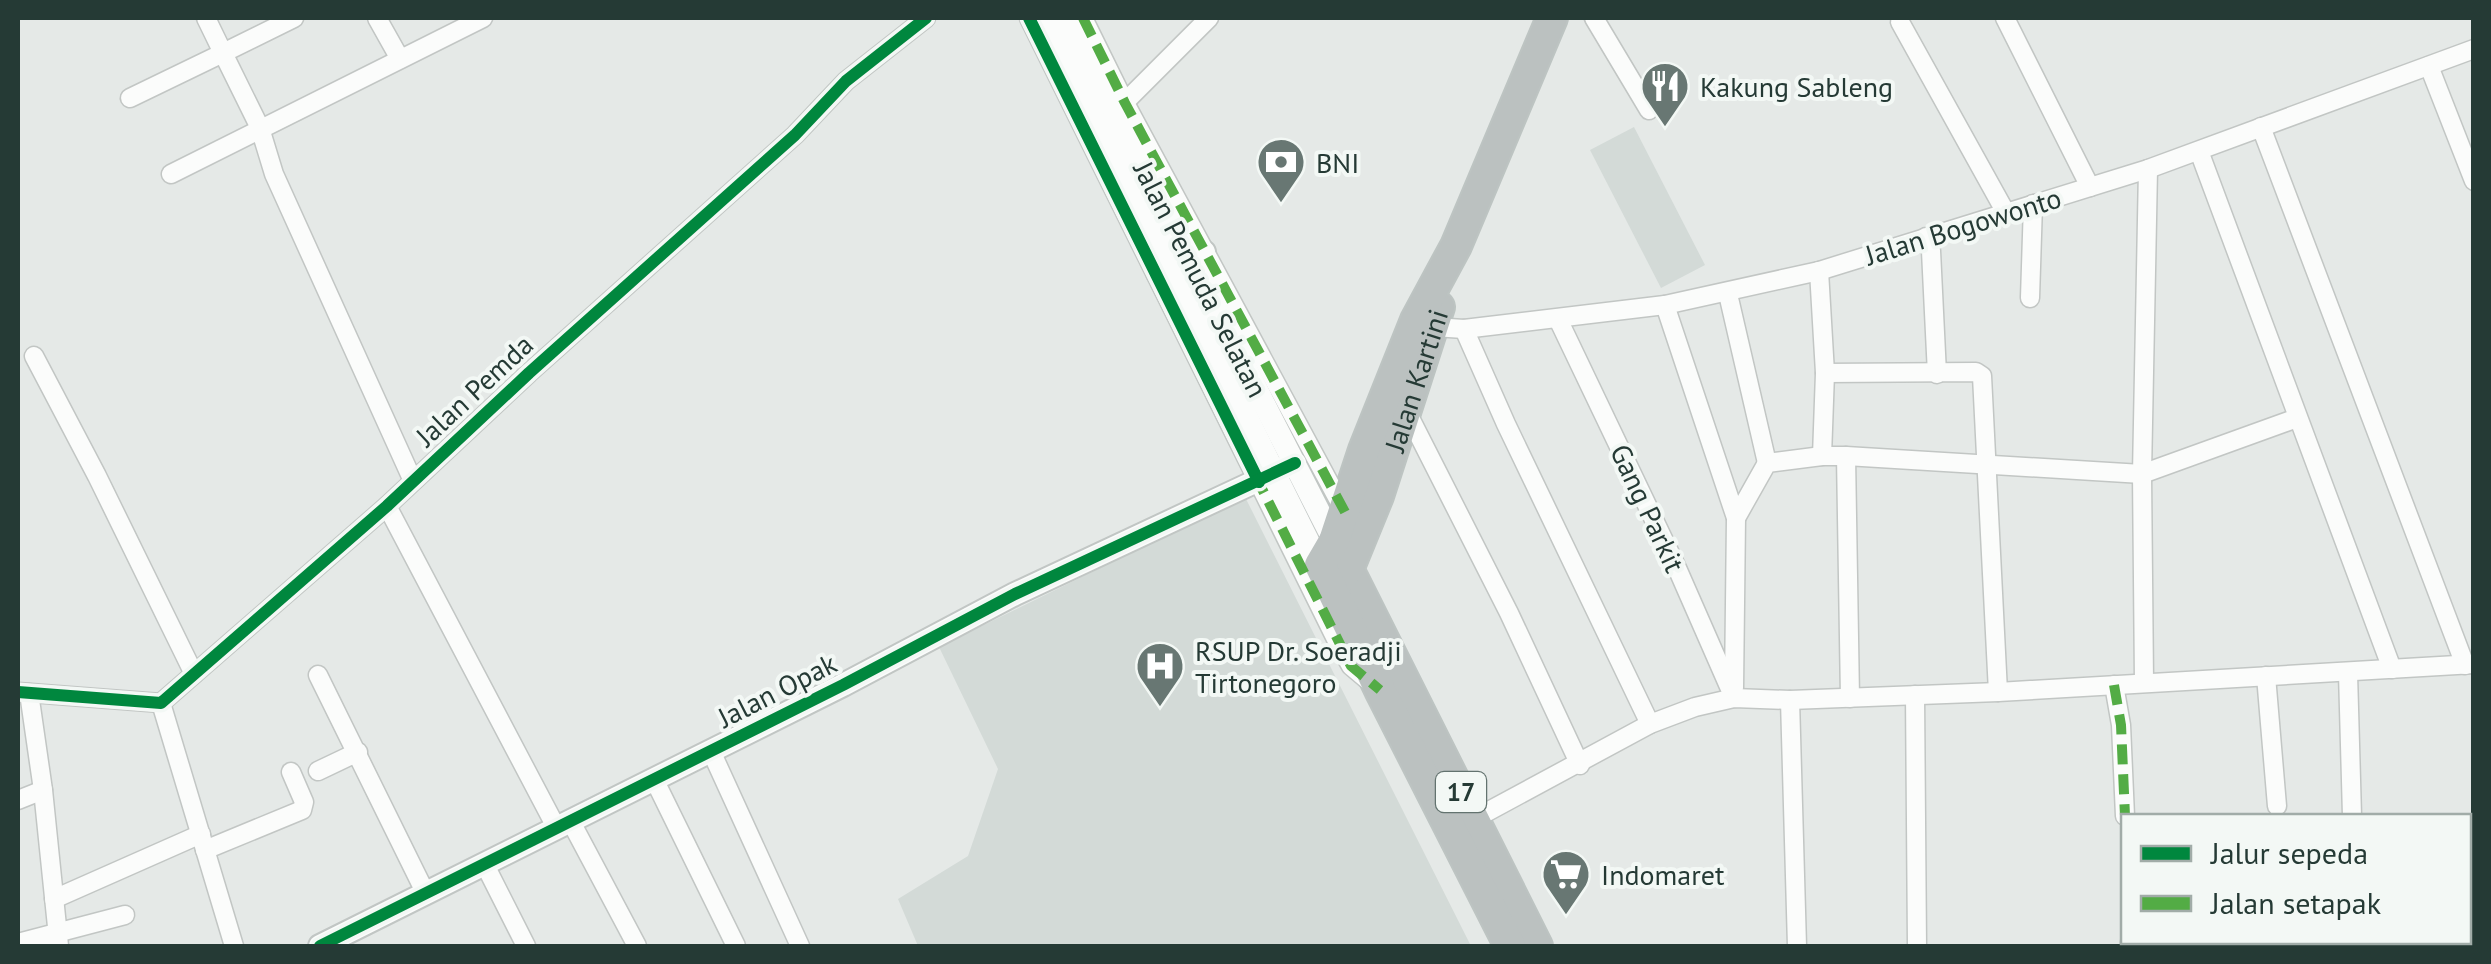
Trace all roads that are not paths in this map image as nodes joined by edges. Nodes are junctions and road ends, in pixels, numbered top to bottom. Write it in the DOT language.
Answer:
graph roads {
  1 [pos="206,18"];
  2 [pos="294,18"];
  3 [pos="377,18"];
  4 [pos="483,18"];
  5 [pos="926,18"];
  6 [pos="1030,18"];
  7 [pos="1049,18"];
  8 [pos="1067,18"];
  9 [pos="1083,18"];
  10 [pos="1209,18"];
  11 [pos="1552,18"];
  12 [pos="1594,18"];
  13 [pos="2005,18"];
  14 [pos="1900,22"];
  15 [pos="2474,50"];
  16 [pos="223,54"];
  17 [pos="400,59"];
  18 [pos="2430,66"];
  19 [pos="130,98"];
  20 [pos="1649,110"];
  21 [pos="1114,113"];
  22 [pos="2261,127"];
  23 [pos="260,128"];
  24 [pos="2198,151"];
  25 [pos="2148,169"];
  26 [pos="171,174"];
  27 [pos="2474,181"];
  28 [pos="2090,187"];
  29 [pos="2033,204"];
  30 [pos="2006,214"];
  31 [pos="1926,237"];
  32 [pos="1456,246"];
  33 [pos="1181,262"];
  34 [pos="1819,272"];
  35 [pos="1728,294"];
  36 [pos="2030,298"];
  37 [pos="1665,305"];
  38 [pos="1558,319"];
  39 [pos="1449,328"];
  40 [pos="1211,339"];
  41 [pos="34,356"];
  42 [pos="1825,374"];
  43 [pos="1936,374"];
  44 [pos="1407,412"];
  45 [pos="2297,418"];
  46 [pos="1822,456"];
  47 [pos="1846,456"];
  48 [pos="1768,463"];
  49 [pos="1987,464"];
  50 [pos="1277,473"];
  51 [pos="2142,474"];
  52 [pos="412,481"];
  53 [pos="387,506"];
  54 [pos="1736,518"];
  55 [pos="1342,548"];
  56 [pos="2469,664"];
  57 [pos="2392,669"];
  58 [pos="2348,673"];
  59 [pos="194,674"];
  60 [pos="318,675"];
  61 [pos="2266,676"];
  62 [pos="2144,682"];
  63 [pos="2114,684"];
  64 [pos="1380,690"];
  65 [pos="1998,692"];
  66 [pos="23,693"];
  67 [pos="1734,695"];
  68 [pos="1915,695"];
  69 [pos="1850,698"];
  70 [pos="1790,700"];
  71 [pos="160,703"];
  72 [pos="1650,724"];
  73 [pos="711,751"];
  74 [pos="358,752"];
  75 [pos="1580,765"];
  76 [pos="318,770"];
  77 [pos="291,772"];
  78 [pos="654,779"];
  79 [pos="44,790"];
  80 [pos="18,800"];
  81 [pos="2277,806"];
  82 [pos="2125,814"];
  83 [pos="2352,814"];
  84 [pos="1474,819"];
  85 [pos="563,824"];
  86 [pos="203,842"];
  87 [pos="484,863"];
  88 [pos="425,892"];
  89 [pos="54,899"];
  90 [pos="126,915"];
  91 [pos="58,940"];
  92 [pos="18,943"];
  93 [pos="234,946"];
  94 [pos="320,946"];
  95 [pos="526,946"];
  96 [pos="637,946"];
  97 [pos="736,946"];
  98 [pos="800,946"];
  99 [pos="1510,946"];
  100 [pos="1536,946"];
  101 [pos="1797,946"];
  102 [pos="1917,946"];
  1 -- 16 [label="street"];
  2 -- 16 [label="street"];
  3 -- 17 [label="street"];
  4 -- 17 [label="street"];
  5 -- 52 [label="street, Jalan Pemda"];
  6 -- 33 [label="street"];
  7 -- 21 [label="street, Jalan Pemuda Selatan"];
  8 -- 21 [label="street, Jalan Pemuda Selatan"];
  9 -- 21 [label="street"];
  10 -- 21 [label="street"];
  11 -- 32 [label="highway, Jalan Kartini"];
  12 -- 20 [label="street"];
  13 -- 28 [label="street"];
  14 -- 30 [label="street"];
  15 -- 18 [label="street, Jalan Bogowonto"];
  16 -- 19 [label="street"];
  16 -- 23 [label="street"];
  17 -- 23 [label="street"];
  18 -- 22 [label="street, Jalan Bogowonto"];
  18 -- 27 [label="street"];
  21 -- 33 [label="street, Jalan Pemuda Selatan"];
  22 -- 24 [label="street, Jalan Bogowonto"];
  22 -- 56 [label="street"];
  23 -- 26 [label="street"];
  23 -- 52 [label="street"];
  24 -- 25 [label="street, Jalan Bogowonto"];
  24 -- 45 [label="street"];
  25 -- 28 [label="street, Jalan Bogowonto"];
  25 -- 51 [label="street"];
  28 -- 29 [label="street, Jalan Bogowonto"];
  29 -- 30 [label="street, Jalan Bogowonto"];
  29 -- 36 [label="street"];
  30 -- 31 [label="street, Jalan Bogowonto"];
  31 -- 34 [label="street, Jalan Bogowonto"];
  31 -- 43 [label="street"];
  32 -- 39 [label="highway, Jalan Kartini"];
  32 -- 55 [label="highway, Jalan Kartini"];
  33 -- 40 [label="street, Jalan Pemuda Selatan"];
  33 -- 40 [label="street"];
  33 -- 55 [label="street"];
  34 -- 35 [label="street, Jalan Bogowonto"];
  34 -- 42 [label="street"];
  35 -- 37 [label="street, Jalan Bogowonto"];
  35 -- 48 [label="street"];
  37 -- 38 [label="street, Jalan Bogowonto"];
  37 -- 54 [label="street"];
  38 -- 39 [label="street, Jalan Bogowonto"];
  38 -- 67 [label="street, Gang Parkit"];
  39 -- 44 [label="highway, Jalan Kartini"];
  39 -- 72 [label="street"];
  40 -- 50 [label="street, Jalan Pemuda Selatan"];
  40 -- 50 [label="street"];
  41 -- 59 [label="street"];
  42 -- 43 [label="street"];
  42 -- 46 [label="street"];
  43 -- 49 [label="street"];
  44 -- 55 [label="highway, Jalan Kartini"];
  44 -- 75 [label="street"];
  45 -- 51 [label="street"];
  45 -- 57 [label="street"];
  46 -- 47 [label="street"];
  46 -- 48 [label="street"];
  47 -- 49 [label="street"];
  47 -- 69 [label="street"];
  48 -- 54 [label="street"];
  49 -- 51 [label="street"];
  49 -- 65 [label="street"];
  50 -- 55 [label="street, Jalan Pemuda Selatan"];
  50 -- 64 [label="street"];
  50 -- 73 [label="street, Jalan Opak"];
  51 -- 62 [label="street"];
  52 -- 53 [label="street, Jalan Pemda"];
  53 -- 59 [label="street, Jalan Pemda"];
  53 -- 85 [label="street"];
  54 -- 67 [label="street"];
  55 -- 64 [label="highway, 17"];
  55 -- 84 [label="highway, 17"];
  56 -- 57 [label="street"];
  57 -- 58 [label="street"];
  58 -- 61 [label="street"];
  58 -- 83 [label="street"];
  59 -- 71 [label="street, Jalan Pemda"];
  60 -- 74 [label="street"];
  61 -- 62 [label="street"];
  61 -- 81 [label="street"];
  62 -- 63 [label="street"];
  63 -- 65 [label="street"];
  63 -- 82 [label="street"];
  64 -- 99 [label="highway, 17"];
  65 -- 68 [label="street"];
  66 -- 71 [label="street"];
  66 -- 79 [label="street"];
  67 -- 70 [label="street"];
  67 -- 72 [label="street"];
  68 -- 69 [label="street"];
  68 -- 102 [label="street"];
  69 -- 70 [label="street"];
  70 -- 101 [label="street"];
  71 -- 86 [label="street"];
  72 -- 75 [label="street"];
  73 -- 78 [label="street, Jalan Opak"];
  73 -- 98 [label="street"];
  74 -- 76 [label="street"];
  74 -- 88 [label="street"];
  75 -- 84 [label="street"];
  77 -- 86 [label="street"];
  78 -- 85 [label="street, Jalan Opak"];
  78 -- 97 [label="street"];
  79 -- 80 [label="street"];
  79 -- 89 [label="street"];
  84 -- 100 [label="highway, 17"];
  85 -- 87 [label="street, Jalan Opak"];
  85 -- 96 [label="street"];
  86 -- 89 [label="street"];
  86 -- 93 [label="street"];
  87 -- 88 [label="street, Jalan Opak"];
  87 -- 95 [label="street"];
  88 -- 94 [label="street, Jalan Opak"];
  89 -- 91 [label="street"];
  90 -- 91 [label="street"];
  91 -- 92 [label="street"];
}
